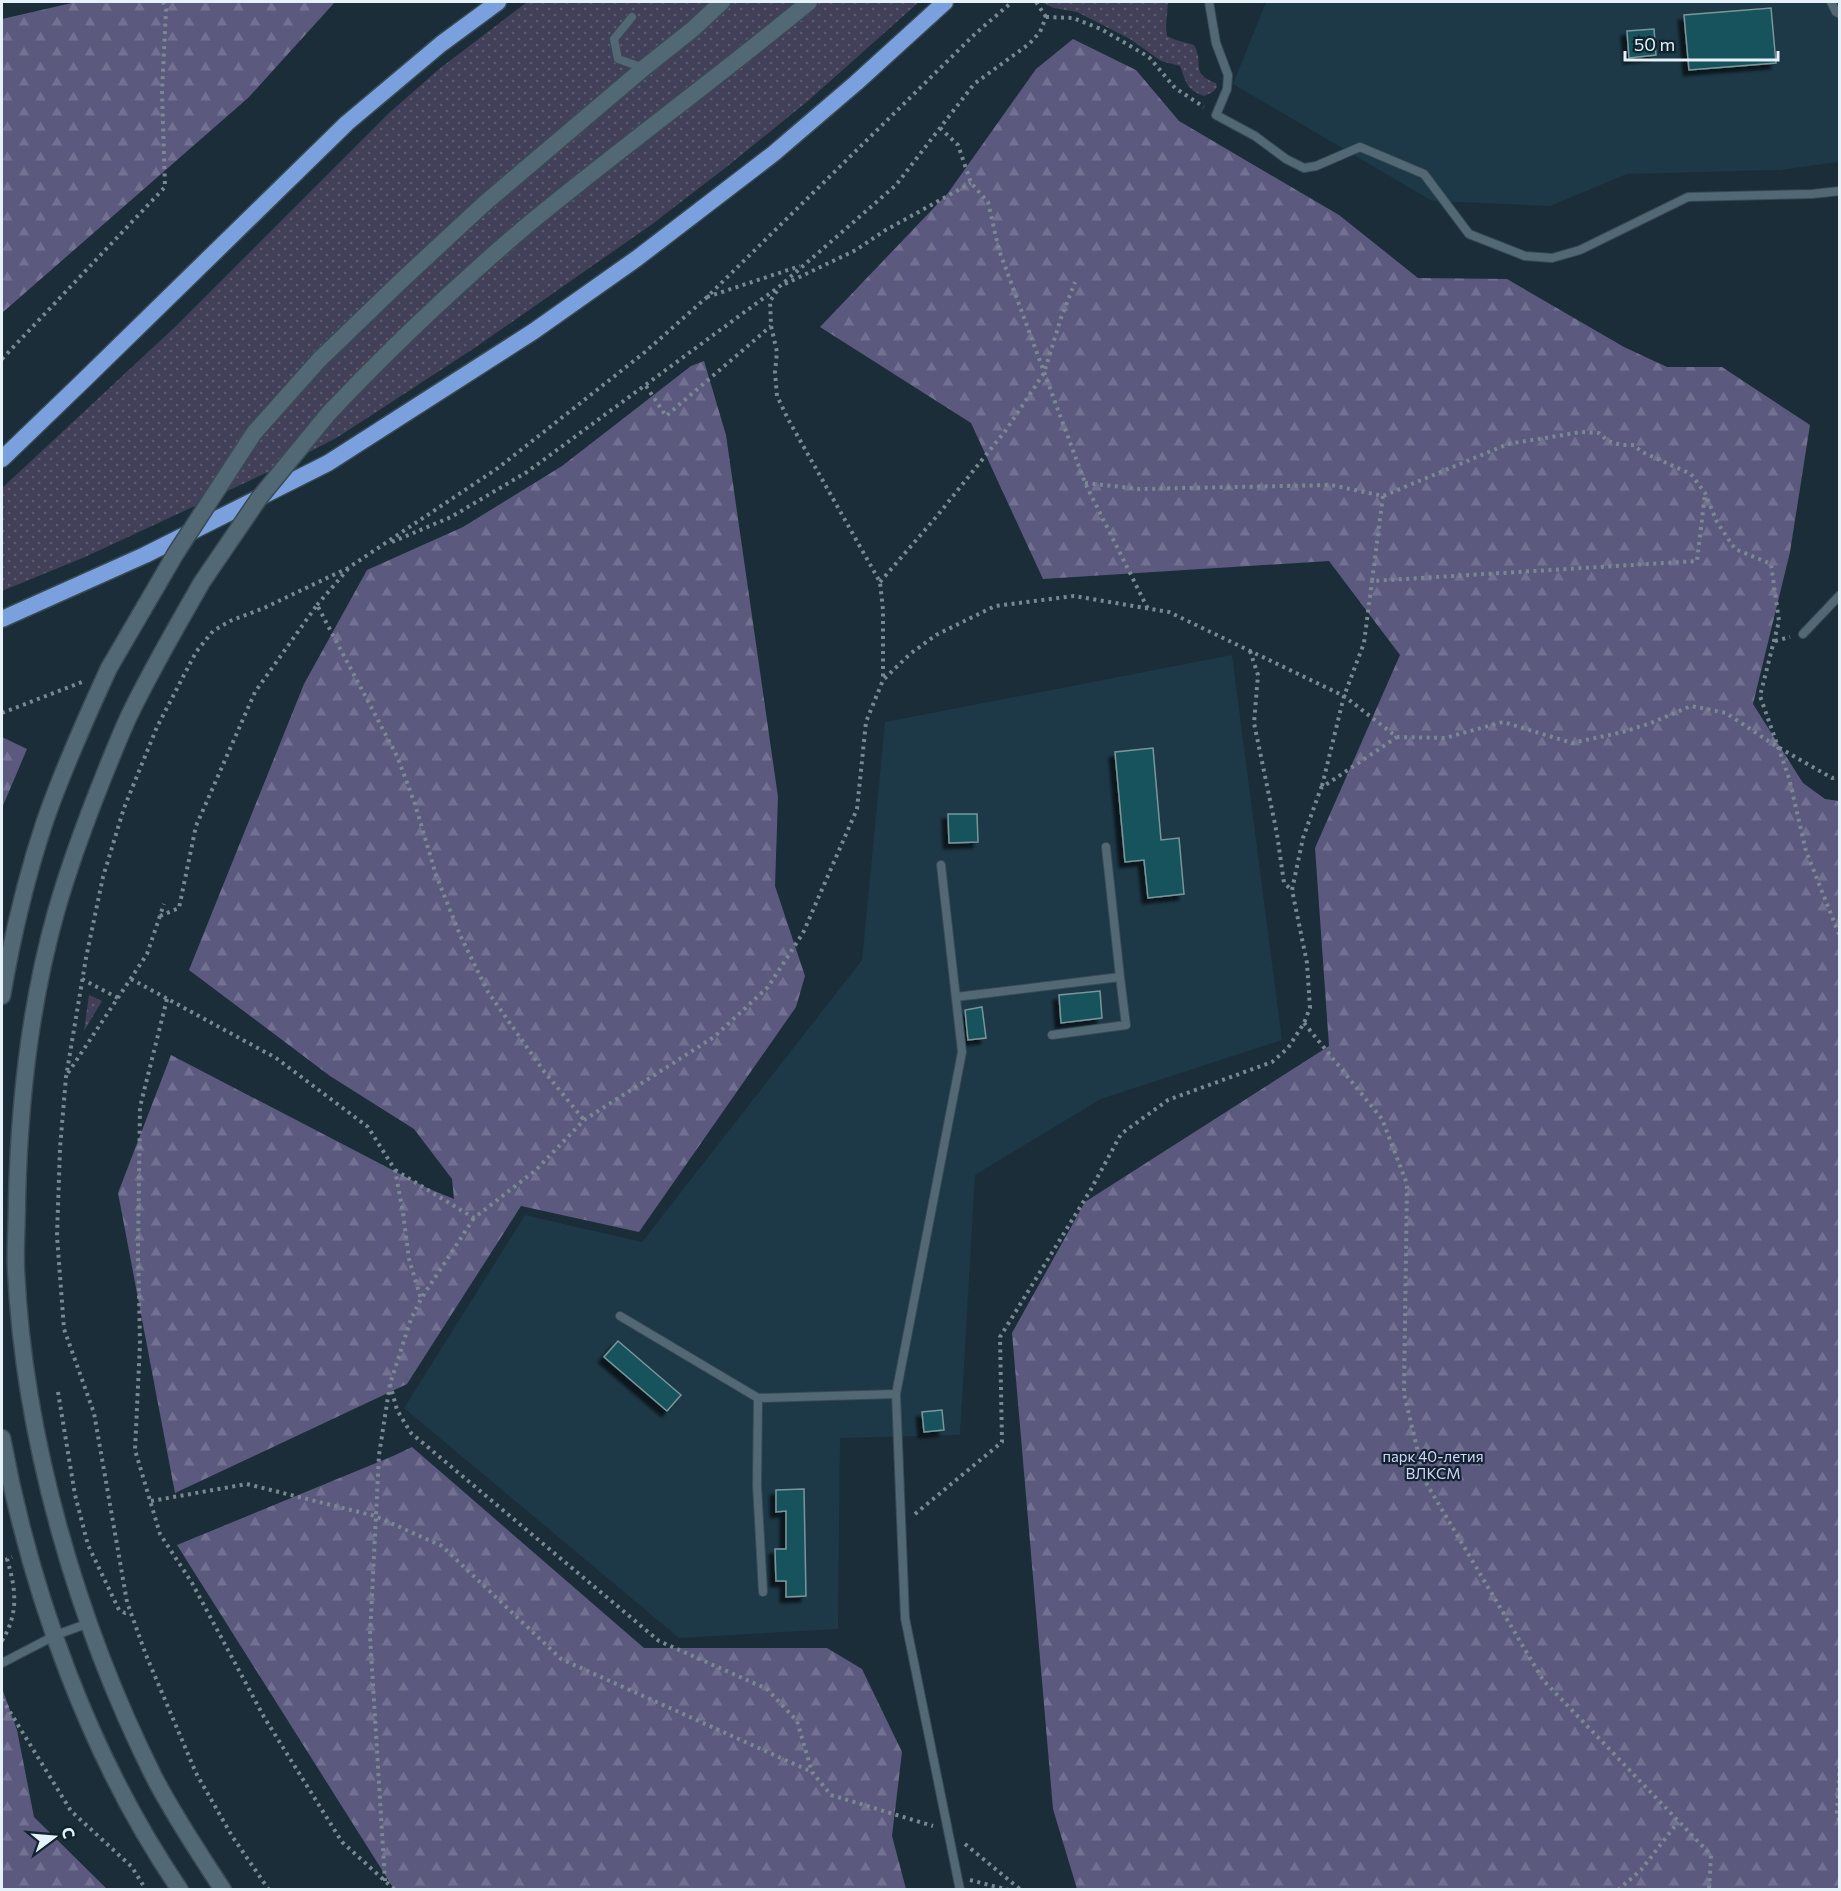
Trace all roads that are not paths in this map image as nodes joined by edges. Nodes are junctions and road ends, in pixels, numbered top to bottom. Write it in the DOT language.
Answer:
graph roads {
  1 [pos="498,2"];
  2 [pos="722,2"];
  3 [pos="809,2"];
  4 [pos="945,2"];
  5 [pos="1209,2"];
  6 [pos="1831,2"];
  7 [pos="1839,14"];
  8 [pos="632,17"];
  9 [pos="644,68"];
  10 [pos="1839,191"];
  11 [pos="2,459"];
  12 [pos="1839,595"];
  13 [pos="2,619"];
  14 [pos="1803,634"];
  15 [pos="1106,847"];
  16 [pos="941,865"];
  17 [pos="1120,977"];
  18 [pos="2,996"];
  19 [pos="956,997"];
  20 [pos="1052,1035"];
  21 [pos="620,1316"];
  22 [pos="896,1394"];
  23 [pos="758,1398"];
  24 [pos="2,1438"];
  25 [pos="763,1592"];
  26 [pos="89,1623"];
  27 [pos="56,1635"];
  28 [pos="2,1663"];
  29 [pos="180,1890"];
  30 [pos="223,1890"];
  31 [pos="960,1890"];
  1 -- 11 [label="highway"];
  2 -- 9 [label="main road"];
  3 -- 26 [label="main road, bridge"];
  4 -- 13 [label="highway"];
  5 -- 10 [label="lane"];
  6 -- 7 [label="lane"];
  8 -- 9 [label="lane"];
  9 -- 18 [label="main road, bridge"];
  12 -- 14 [label="lane"];
  15 -- 17 [label="lane"];
  16 -- 19 [label="lane"];
  17 -- 19 [label="lane"];
  17 -- 20 [label="lane"];
  19 -- 22 [label="lane"];
  21 -- 23 [label="lane"];
  22 -- 23 [label="lane"];
  22 -- 31 [label="lane"];
  23 -- 25 [label="lane"];
  24 -- 27 [label="main road"];
  26 -- 27 [label="lane"];
  26 -- 30 [label="main road"];
  27 -- 28 [label="lane"];
  27 -- 29 [label="main road"];
}
